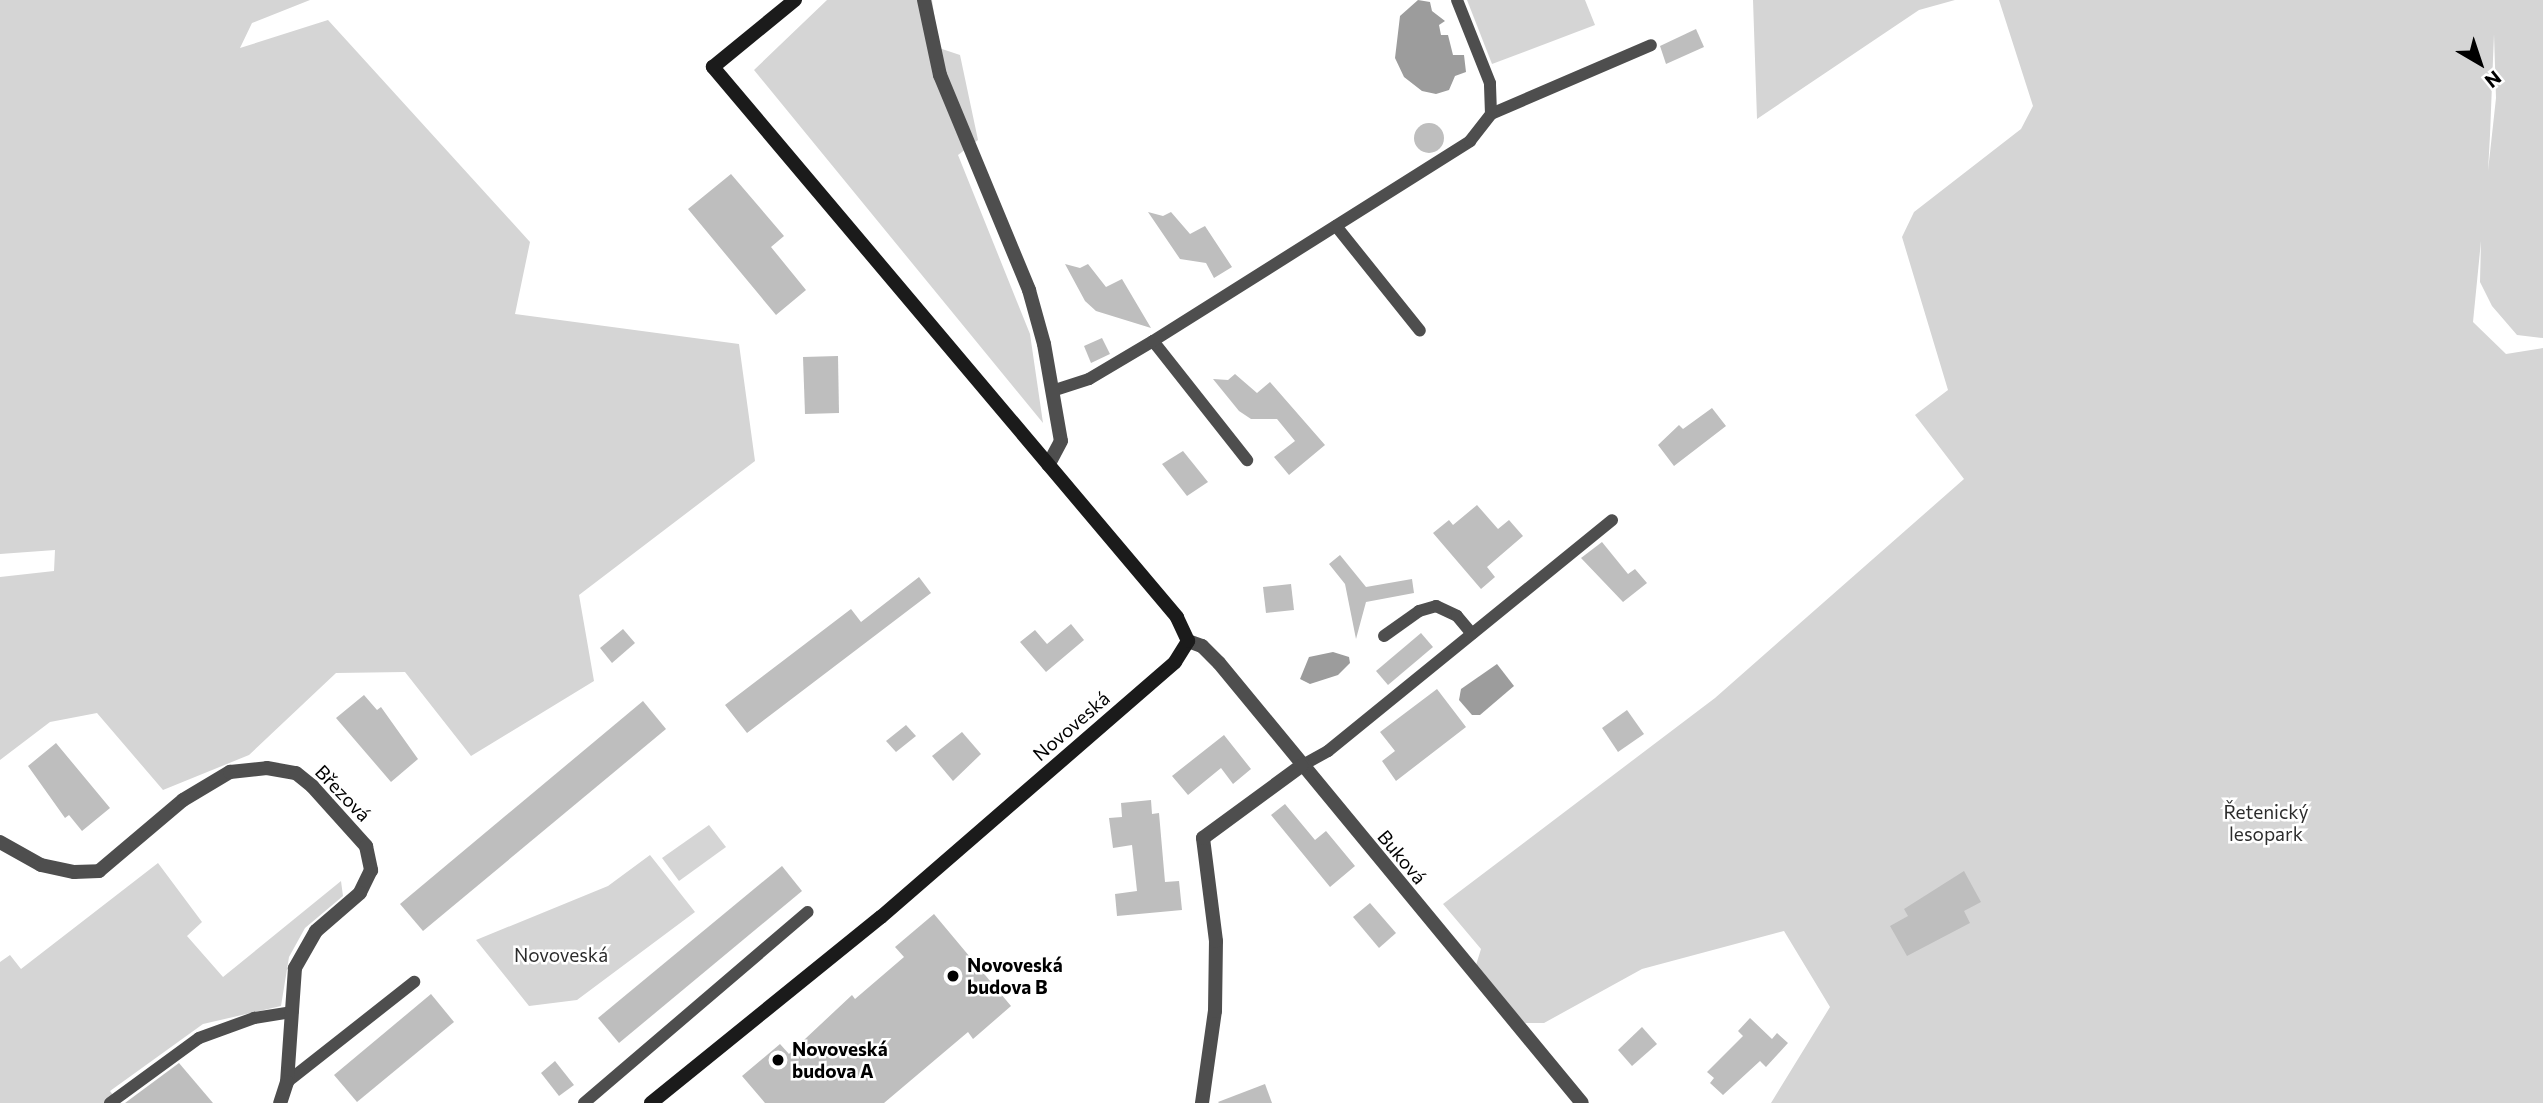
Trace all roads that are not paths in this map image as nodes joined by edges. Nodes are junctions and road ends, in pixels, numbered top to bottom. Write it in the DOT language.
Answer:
graph roads {
  1 [pos="795,0"];
  2 [pos="924,0"];
  3 [pos="1457,0"];
  4 [pos="1651,45"];
  5 [pos="1491,114"];
  6 [pos="1336,226"];
  7 [pos="1420,331"];
  8 [pos="1153,341"];
  9 [pos="1052,391"];
  10 [pos="1247,460"];
  11 [pos="1048,465"];
  12 [pos="1612,520"];
  13 [pos="1472,634"];
  14 [pos="1384,636"];
  15 [pos="1188,641"];
  16 [pos="1301,766"];
  17 [pos="0,842"];
  18 [pos="808,912"];
  19 [pos="414,982"];
  20 [pos="293,1012"];
  21 [pos="287,1082"];
  22 [pos="110,1103"];
  23 [pos="280,1103"];
  24 [pos="584,1103"];
  25 [pos="651,1103"];
  26 [pos="1202,1103"];
  27 [pos="1582,1103"];
  1 -- 11 [label="street"];
  2 -- 9 [label="street"];
  3 -- 5 [label="lane"];
  4 -- 5 [label="lane"];
  5 -- 6 [label="lane"];
  6 -- 7 [label="lane"];
  6 -- 8 [label="lane"];
  8 -- 9 [label="lane"];
  8 -- 10 [label="lane"];
  9 -- 11 [label="street"];
  11 -- 15 [label="street"];
  12 -- 13 [label="lane"];
  13 -- 14 [label="lane"];
  13 -- 16 [label="lane"];
  15 -- 16 [label="street, Buková"];
  15 -- 25 [label="street, Novoveská"];
  16 -- 26 [label="street"];
  16 -- 27 [label="street, Buková"];
  17 -- 20 [label="street, Březová"];
  18 -- 24 [label="lane"];
  19 -- 21 [label="lane"];
  20 -- 21 [label="street, Březová"];
  20 -- 22 [label="lane"];
  21 -- 23 [label="street, Březová"];
}
